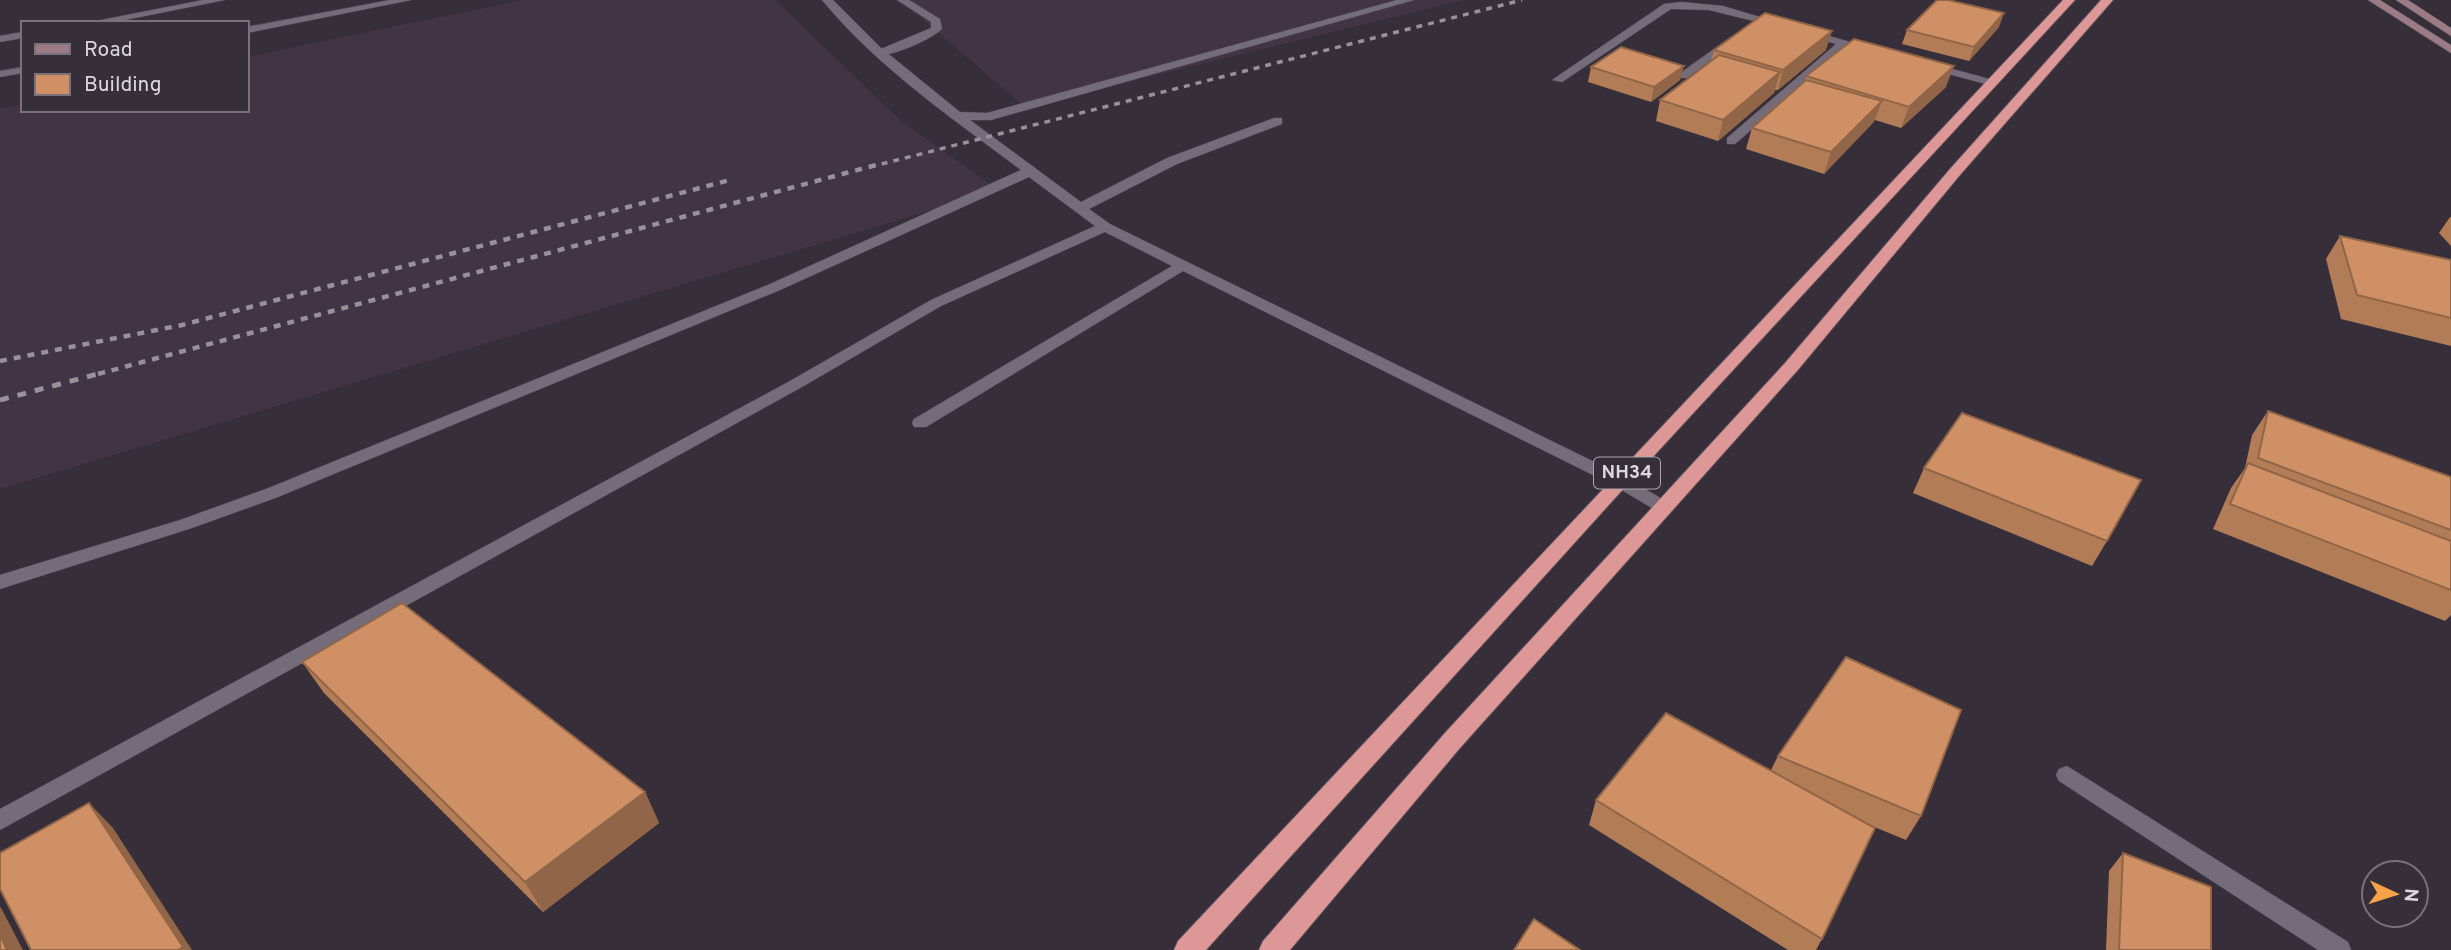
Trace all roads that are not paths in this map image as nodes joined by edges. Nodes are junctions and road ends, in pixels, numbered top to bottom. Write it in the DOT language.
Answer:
graph roads {
  1 [pos="219,0"];
  2 [pos="406,0"];
  3 [pos="827,0"];
  4 [pos="902,0"];
  5 [pos="1409,0"];
  6 [pos="2069,0"];
  7 [pos="2107,0"];
  8 [pos="2373,0"];
  9 [pos="2401,0"];
  10 [pos="1759,19"];
  11 [pos="102,21"];
  12 [pos="1748,27"];
  13 [pos="248,30"];
  14 [pos="2451,33"];
  15 [pos="21,35"];
  16 [pos="1738,36"];
  17 [pos="0,38"];
  18 [pos="1844,43"];
  19 [pos="2451,50"];
  20 [pos="880,53"];
  21 [pos="1881,53"];
  22 [pos="1918,63"];
  23 [pos="21,70"];
  24 [pos="0,74"];
  25 [pos="1683,76"];
  26 [pos="1558,80"];
  27 [pos="1993,83"];
  28 [pos="957,116"];
  29 [pos="1278,121"];
  30 [pos="1731,141"];
  31 [pos="1031,172"];
  32 [pos="1080,208"];
  33 [pos="1105,227"];
  34 [pos="1184,265"];
  35 [pos="920,423"];
  36 [pos="1619,481"];
  37 [pos="1664,507"];
  38 [pos="0,582"];
  39 [pos="2067,775"];
  40 [pos="0,820"];
  41 [pos="1188,950"];
  42 [pos="1273,950"];
  43 [pos="2339,950"];
  1 -- 11 [label="street"];
  2 -- 13 [label="street"];
  3 -- 20 [label="street"];
  4 -- 20 [label="street"];
  5 -- 28 [label="street"];
  6 -- 27 [label="highway, NH34"];
  7 -- 37 [label="highway, NH34"];
  8 -- 19 [label="main road"];
  9 -- 14 [label="main road"];
  10 -- 12 [label="street"];
  10 -- 18 [label="street"];
  10 -- 26 [label="street"];
  15 -- 17 [label="street"];
  16 -- 25 [label="street"];
  18 -- 21 [label="street"];
  18 -- 30 [label="street"];
  20 -- 28 [label="street"];
  22 -- 27 [label="street"];
  23 -- 24 [label="street"];
  27 -- 36 [label="highway, NH34"];
  28 -- 31 [label="street"];
  29 -- 32 [label="street"];
  31 -- 32 [label="street"];
  31 -- 38 [label="street"];
  32 -- 33 [label="street"];
  33 -- 34 [label="street"];
  33 -- 40 [label="street"];
  34 -- 35 [label="street"];
  34 -- 36 [label="street"];
  36 -- 37 [label="street"];
  36 -- 41 [label="highway, NH34"];
  37 -- 42 [label="highway, NH34"];
  39 -- 43 [label="street"];
}
